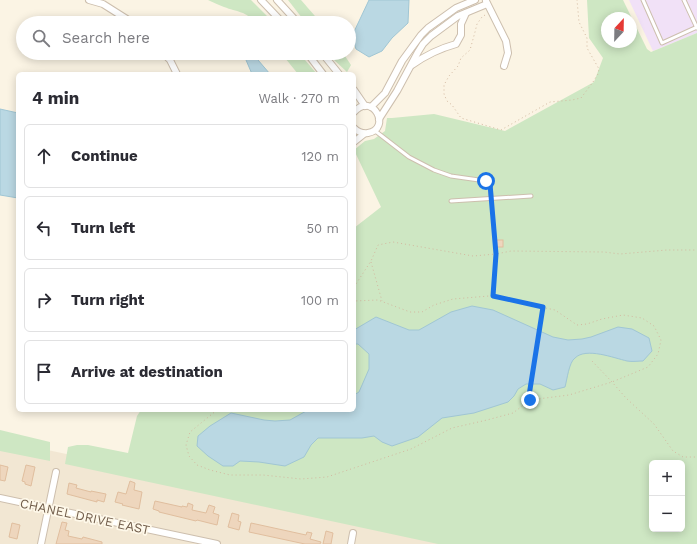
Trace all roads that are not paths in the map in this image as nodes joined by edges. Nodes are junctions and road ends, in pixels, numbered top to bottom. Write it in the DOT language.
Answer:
graph roads {
  1 [pos="89,0"];
  2 [pos="261,0"];
  3 [pos="277,0"];
  4 [pos="475,0"];
  5 [pos="643,0"];
  6 [pos="684,0"];
  7 [pos="486,2"];
  8 [pos="448,13"];
  9 [pos="466,13"];
  10 [pos="121,16"];
  11 [pos="276,16"];
  12 [pos="292,16"];
  13 [pos="453,20"];
  14 [pos="461,24"];
  15 [pos="697,28"];
  16 [pos="170,60"];
  17 [pos="312,60"];
  18 [pos="328,60"];
  19 [pos="410,66"];
  20 [pos="504,66"];
  21 [pos="176,72"];
  22 [pos="321,72"];
  23 [pos="337,72"];
  24 [pos="356,92"];
  25 [pos="368,107"];
  26 [pos="356,110"];
  27 [pos="379,119"];
  28 [pos="356,130"];
  29 [pos="374,130"];
  30 [pos="364,134"];
  31 [pos="356,140"];
  32 [pos="531,196"];
  33 [pos="491,198"];
  34 [pos="451,201"];
  35 [pos="56,472"];
  36 [pos="0,498"];
  37 [pos="49,508"];
  38 [pos="353,533"];
  39 [pos="41,544"];
  40 [pos="217,544"];
  41 [pos="351,544"];
  1 -- 10 [label="street"];
  2 -- 11 [label="street"];
  3 -- 12 [label="street"];
  4 -- 8 [label="street"];
  5 -- 15 [label="lane"];
  6 -- 15 [label="lane"];
  7 -- 9 [label="street"];
  7 -- 20 [label="street"];
  8 -- 13 [label="street"];
  8 -- 25 [label="street"];
  9 -- 13 [label="street"];
  9 -- 14 [label="street"];
  13 -- 14 [label="street"];
  13 -- 19 [label="street"];
  14 -- 19 [label="street"];
  16 -- 21 [label="street"];
  17 -- 22 [label="street"];
  18 -- 23 [label="street"];
  19 -- 27 [label="street"];
  24 -- 25 [label="street"];
  25 -- 26 [label="street"];
  25 -- 27 [label="street"];
  27 -- 29 [label="street"];
  28 -- 30 [label="street"];
  29 -- 30 [label="street"];
  29 -- 33 [label="lane"];
  30 -- 31 [label="street"];
  32 -- 33 [label="lane"];
  33 -- 34 [label="lane"];
  35 -- 37 [label="street"];
  36 -- 37 [label="street, CHANEL DRIVE EAST"];
  37 -- 39 [label="street"];
  37 -- 40 [label="street, CHANEL DRIVE EAST"];
  38 -- 41 [label="street"];
}
